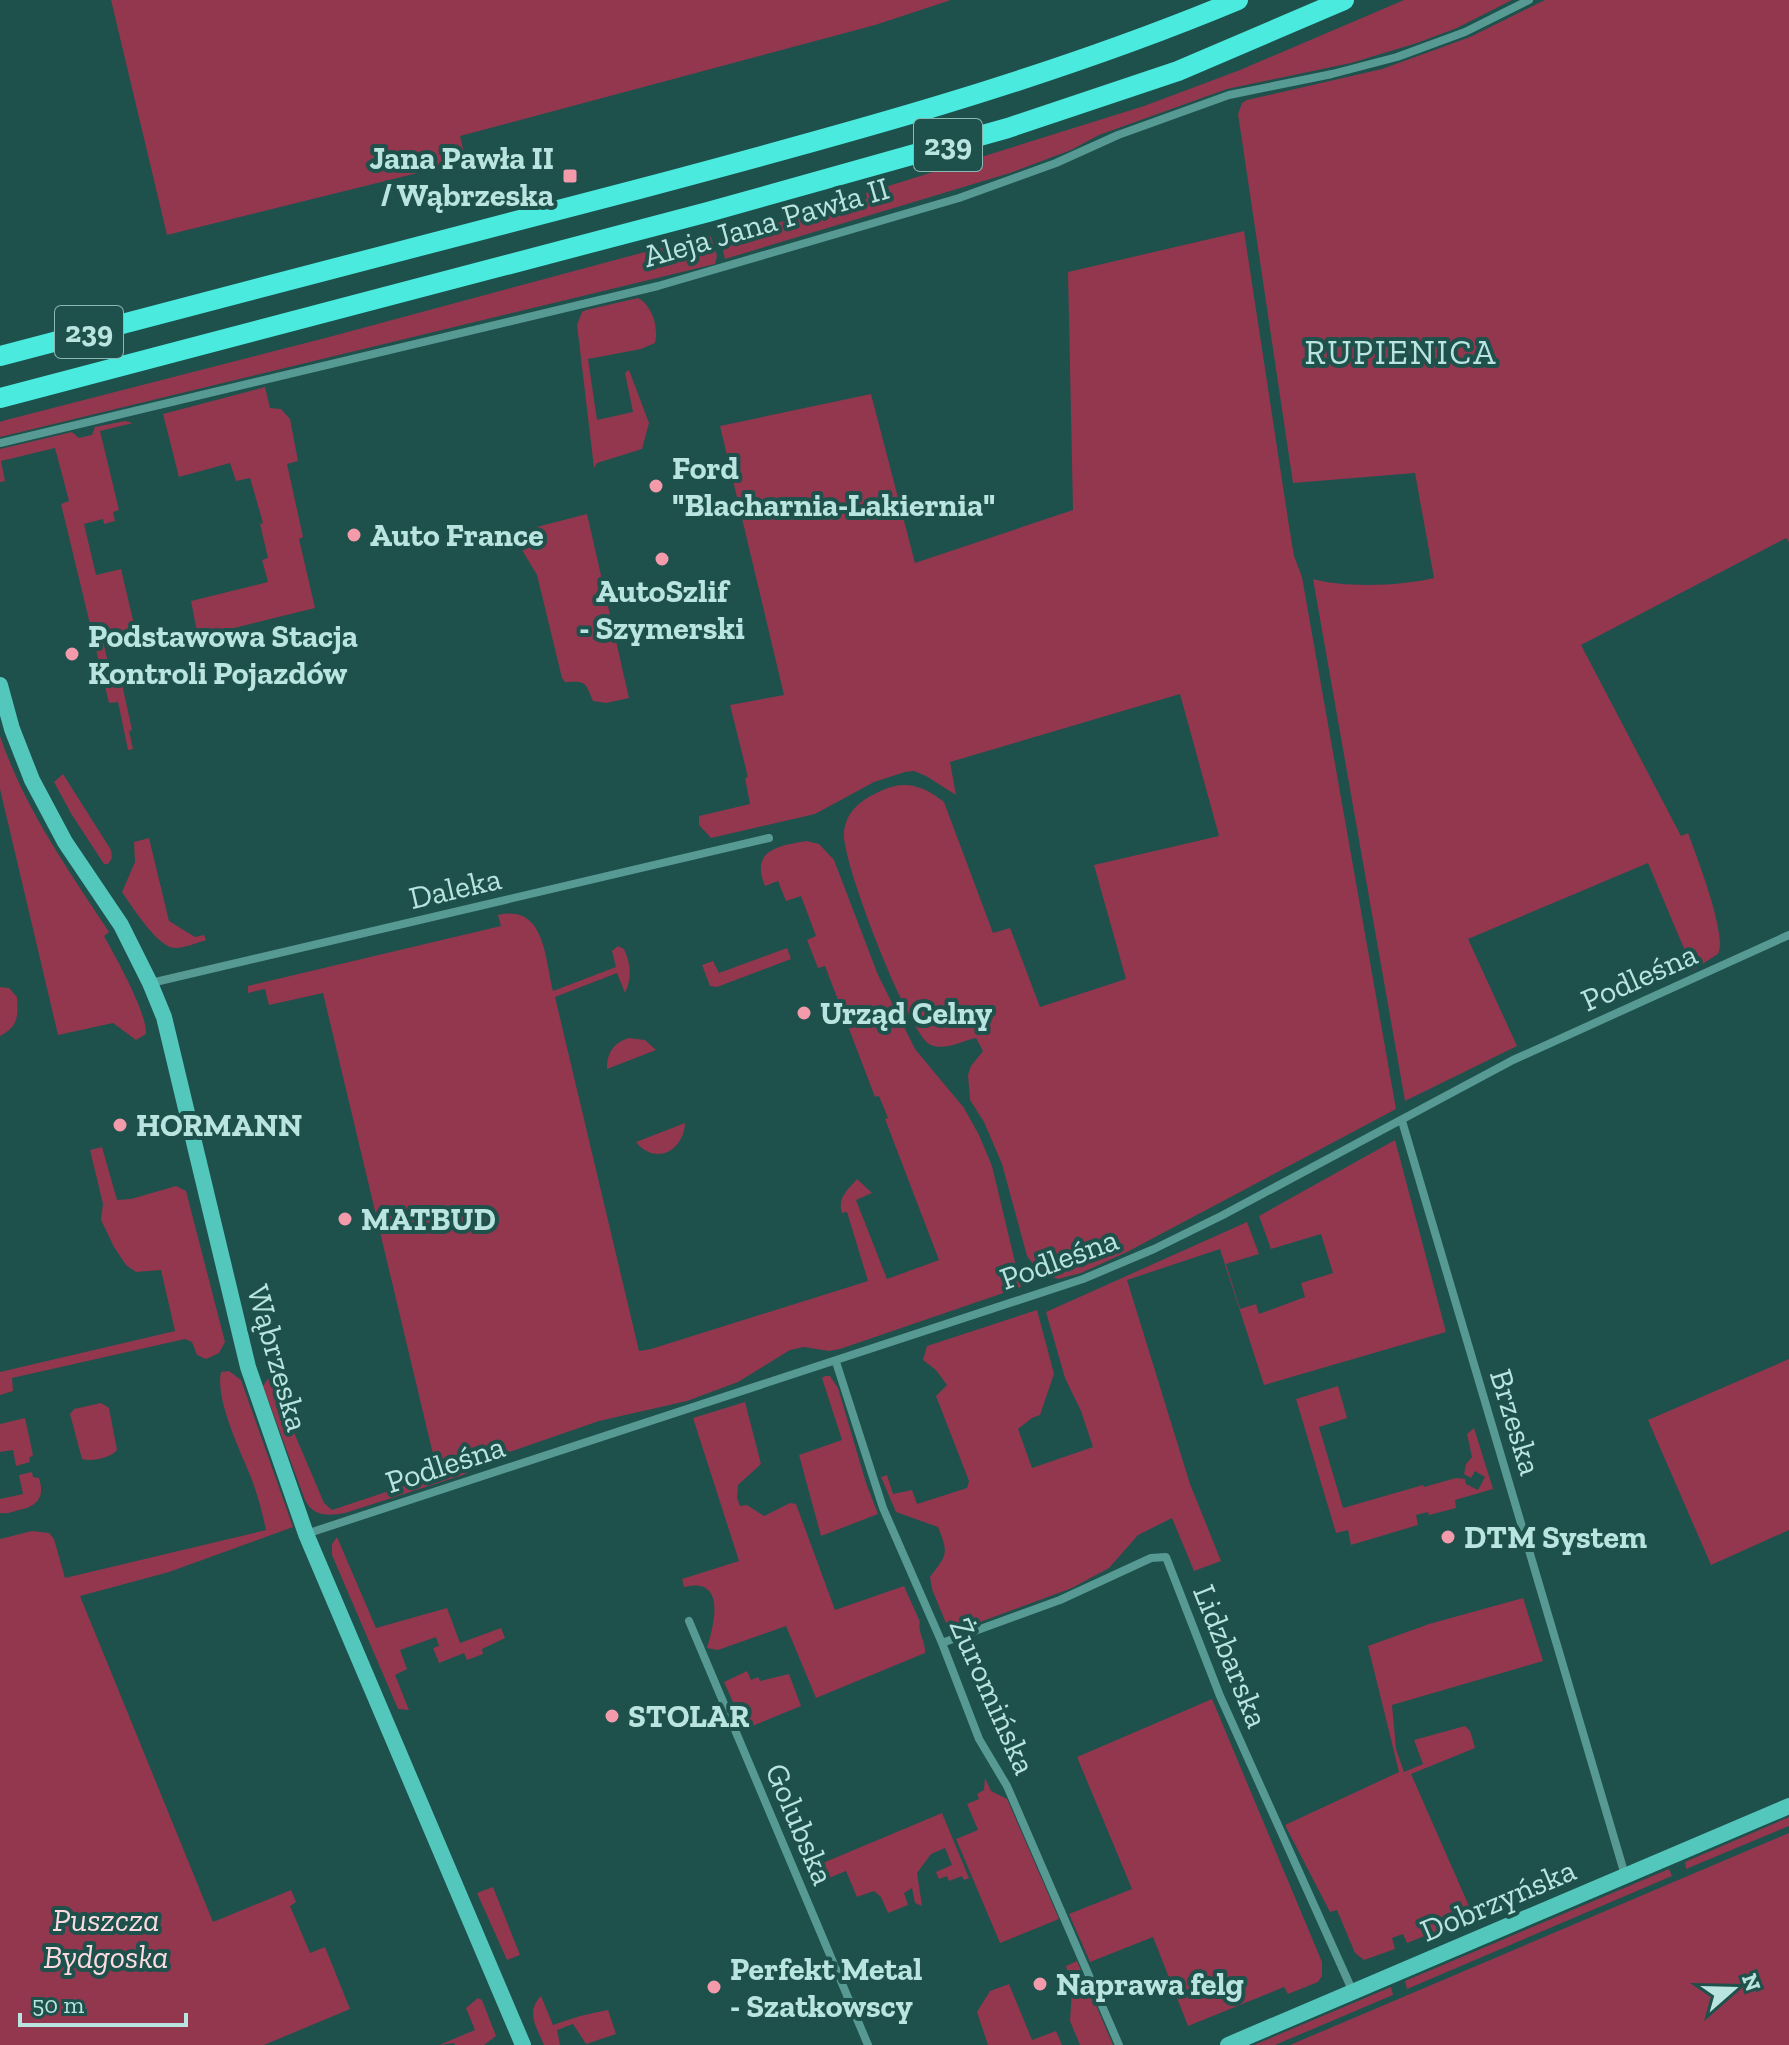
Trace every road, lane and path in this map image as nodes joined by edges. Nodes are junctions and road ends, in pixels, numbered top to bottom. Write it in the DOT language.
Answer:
graph roads {
  1 [pos="1238,0"];
  2 [pos="1344,0"];
  3 [pos="1529,0"];
  4 [pos="0,356"];
  5 [pos="54,384"];
  6 [pos="0,398"];
  7 [pos="0,411"];
  8 [pos="0,443"];
  9 [pos="0,685"];
  10 [pos="769,838"];
  11 [pos="1789,935"];
  12 [pos="150,983"];
  13 [pos="1402,1121"];
  14 [pos="836,1362"];
  15 [pos="306,1534"];
  16 [pos="689,1621"];
  17 [pos="942,1643"];
  18 [pos="1789,1806"];
  19 [pos="1626,1876"];
  20 [pos="1353,1992"];
  21 [pos="523,2045"];
  22 [pos="868,2045"];
  23 [pos="1119,2045"];
  24 [pos="1228,2045"];
  1 -- 4 [label="main road, Aleja Jana Pawła II / 239"];
  2 -- 5 [label="main road, Aleja Jana Pawła II / 239"];
  3 -- 8 [label="street, Aleja Jana Pawła II"];
  5 -- 6 [label="main road, 239"];
  5 -- 7 [label="main road"];
  9 -- 12 [label="street, Wąbrzeska"];
  10 -- 12 [label="street, Daleka"];
  11 -- 13 [label="street, Podleśna"];
  12 -- 15 [label="street, Wąbrzeska"];
  13 -- 14 [label="street, Podleśna"];
  13 -- 19 [label="street, Brzeska"];
  14 -- 15 [label="street, Podleśna"];
  14 -- 17 [label="street, Żuromińska"];
  15 -- 21 [label="street, Wąbrzeska"];
  16 -- 22 [label="street, Golubska"];
  17 -- 20 [label="street, Lidzbarska"];
  17 -- 23 [label="street, Żuromińska"];
  18 -- 19 [label="street, Dobrzyńska"];
  19 -- 20 [label="street, Dobrzyńska"];
  20 -- 24 [label="street, Dobrzyńska"];
}
